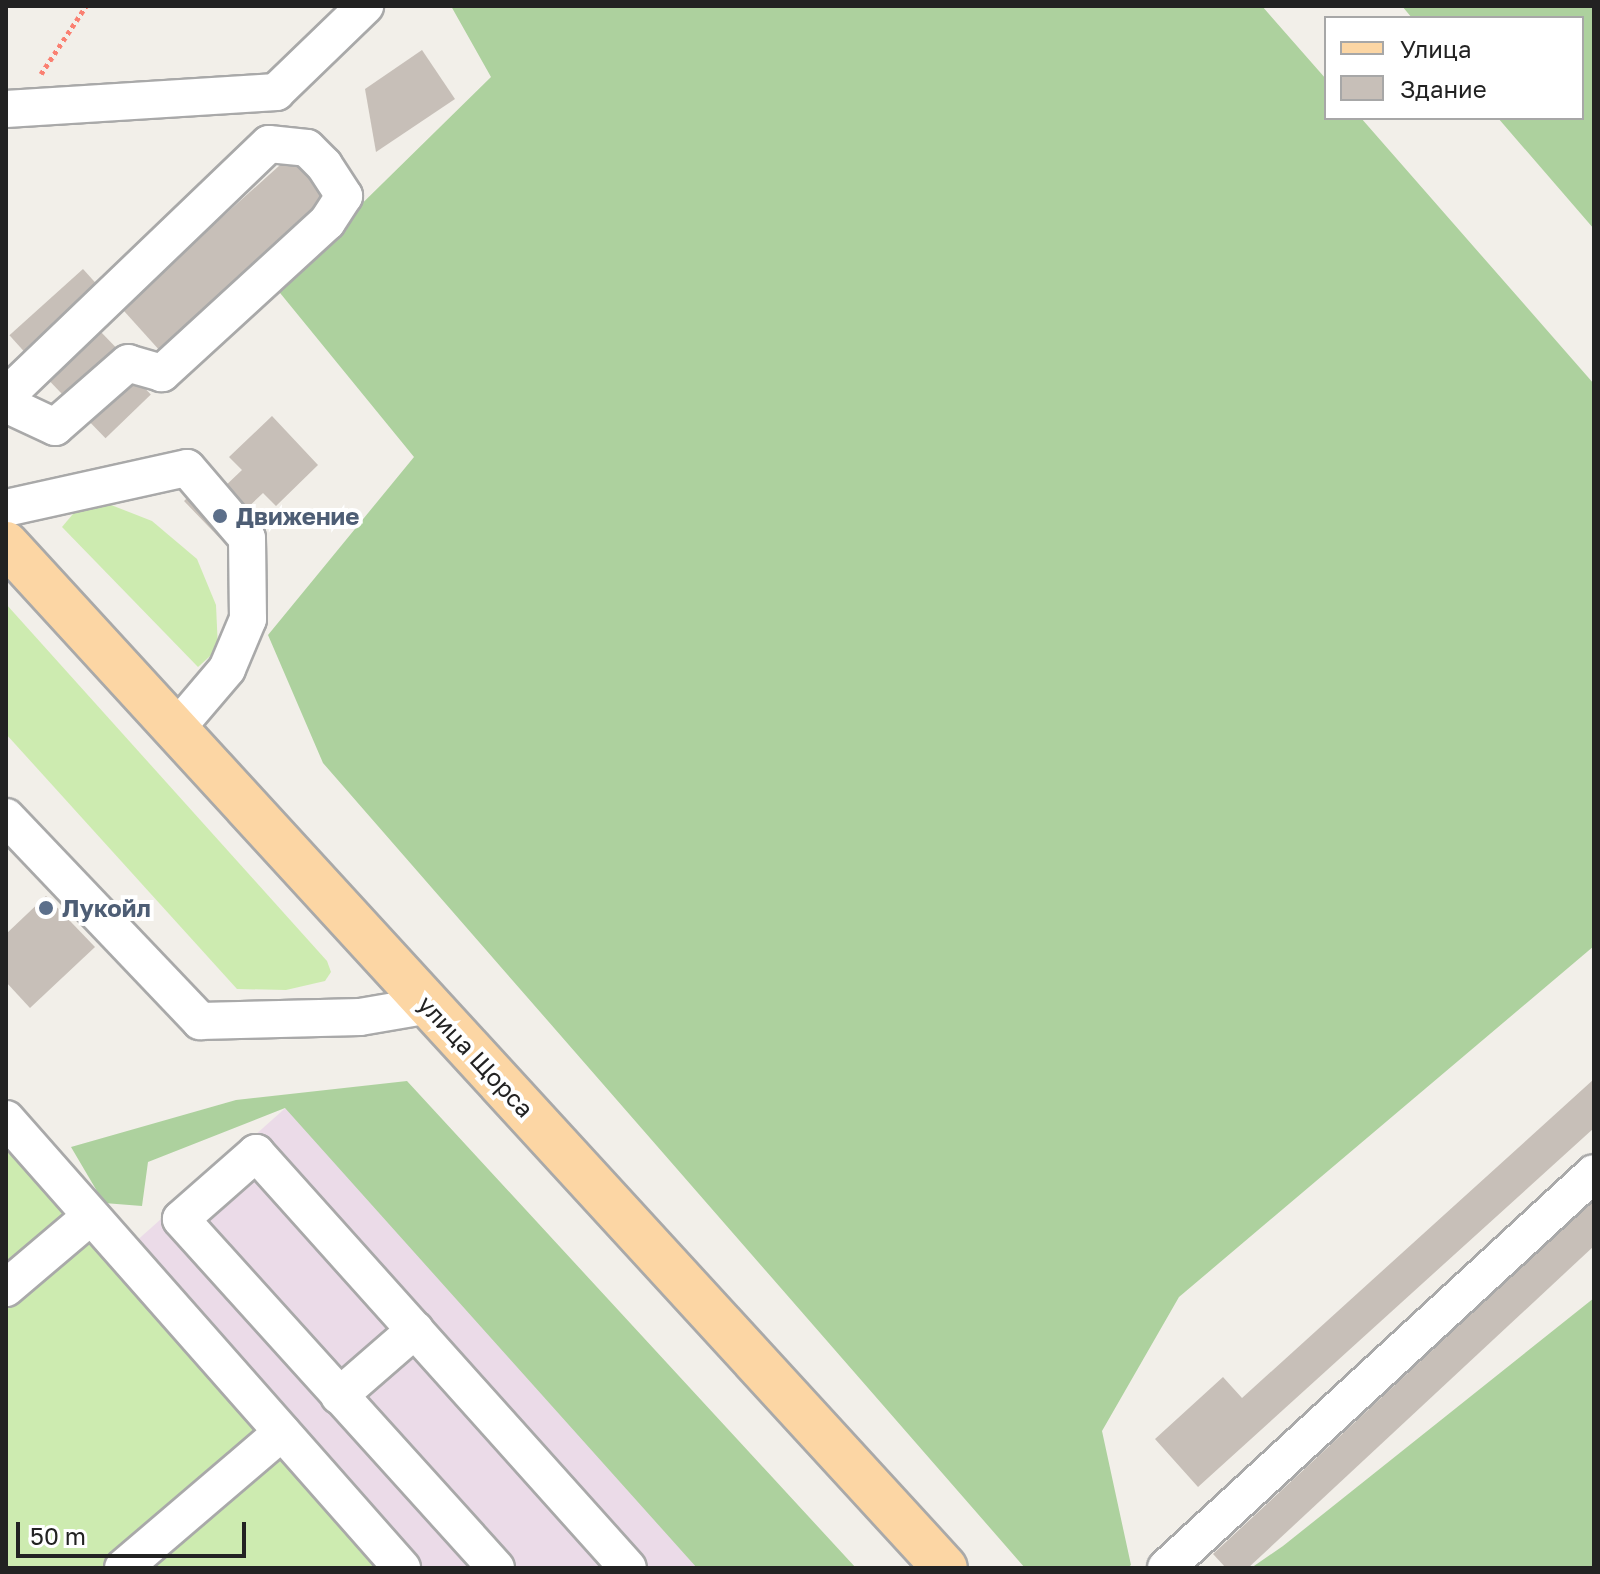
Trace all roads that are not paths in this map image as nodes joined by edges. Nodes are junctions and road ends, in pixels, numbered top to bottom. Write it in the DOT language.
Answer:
graph roads {
  1 [pos="365,6"];
  2 [pos="12,109"];
  3 [pos="6,396"];
  4 [pos="6,404"];
  5 [pos="6,508"];
  6 [pos="6,544"];
  7 [pos="176,729"];
  8 [pos="6,817"];
  9 [pos="430,1005"];
  10 [pos="6,1119"];
  11 [pos="1594,1173"];
  12 [pos="91,1216"];
  13 [pos="6,1288"];
  14 [pos="415,1330"];
  15 [pos="339,1396"];
  16 [pos="282,1432"];
  17 [pos="123,1568"];
  18 [pos="402,1568"];
  19 [pos="496,1568"];
  20 [pos="628,1568"];
  21 [pos="945,1568"];
  22 [pos="1166,1568"];
  1 -- 2 [label="lane"];
  3 -- 4 [label="lane"];
  5 -- 7 [label="lane"];
  6 -- 7 [label="main road, улица Щорса"];
  7 -- 9 [label="main road, улица Щорса"];
  8 -- 9 [label="lane"];
  9 -- 21 [label="main road, улица Щорса"];
  10 -- 12 [label="lane"];
  11 -- 22 [label="lane"];
  12 -- 13 [label="lane"];
  12 -- 16 [label="lane"];
  14 -- 15 [label="lane"];
  14 -- 15 [label="lane"];
  14 -- 20 [label="lane"];
  15 -- 19 [label="lane"];
  16 -- 17 [label="lane"];
  16 -- 18 [label="lane"];
}
